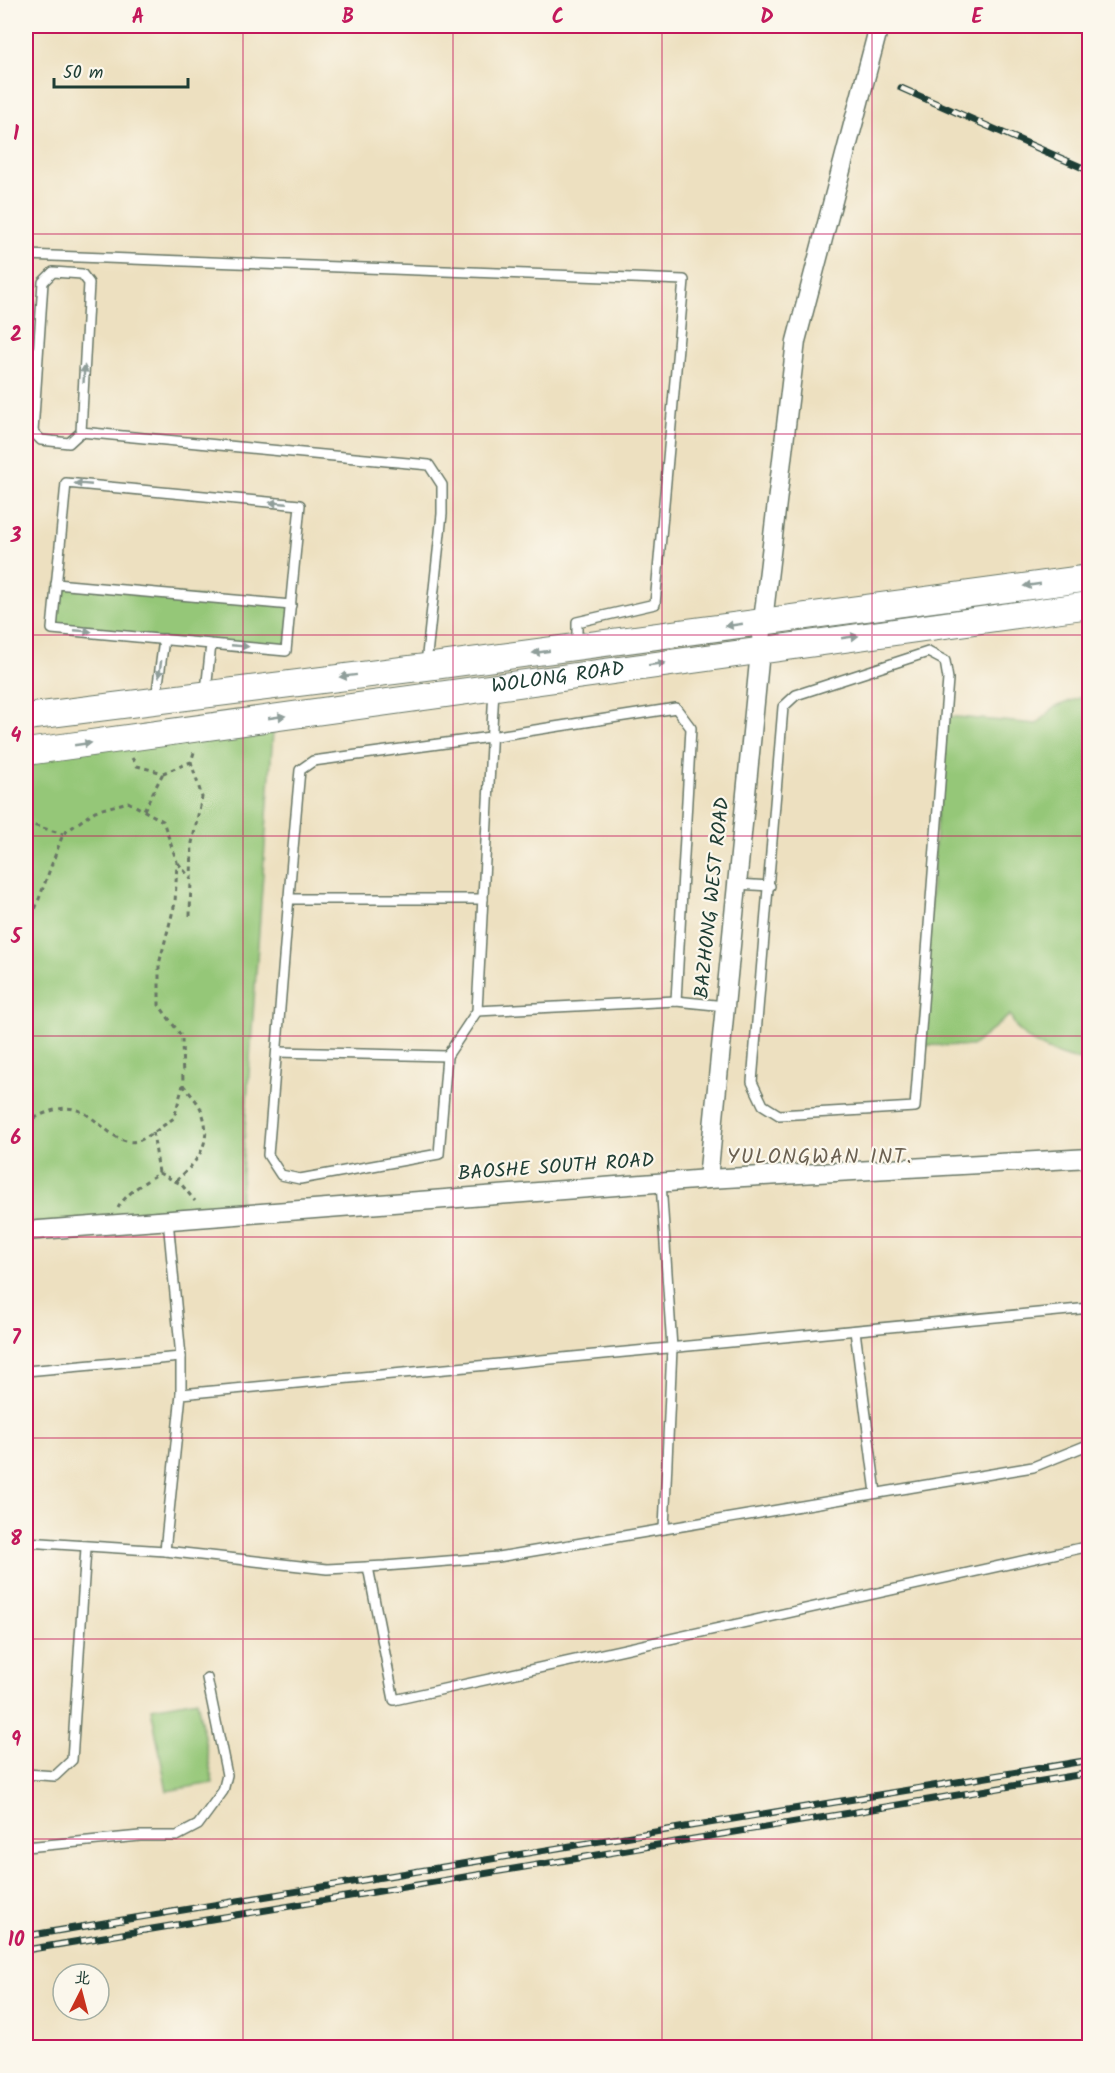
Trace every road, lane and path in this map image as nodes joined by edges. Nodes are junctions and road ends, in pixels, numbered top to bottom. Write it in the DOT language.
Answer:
graph roads {
  1 [pos="879,26"];
  2 [pos="26,255"];
  3 [pos="63,257"];
  4 [pos="64,273"];
  5 [pos="81,432"];
  6 [pos="1089,578"];
  7 [pos="56,584"];
  8 [pos="291,605"];
  9 [pos="1089,605"];
  10 [pos="763,621"];
  11 [pos="164,639"];
  12 [pos="211,644"];
  13 [pos="577,647"];
  14 [pos="761,650"];
  15 [pos="426,667"];
  16 [pos="494,687"];
  17 [pos="206,694"];
  18 [pos="156,700"];
  19 [pos="26,717"];
  20 [pos="202,728"];
  21 [pos="490,737"];
  22 [pos="120,739"];
  23 [pos="26,752"];
  24 [pos="191,762"];
  25 [pos="163,773"];
  26 [pos="144,810"];
  27 [pos="26,823"];
  28 [pos="63,834"];
  29 [pos="177,862"];
  30 [pos="191,879"];
  31 [pos="737,884"];
  32 [pos="770,886"];
  33 [pos="288,899"];
  34 [pos="483,899"];
  35 [pos="190,916"];
  36 [pos="26,934"];
  37 [pos="676,1001"];
  38 [pos="725,1006"];
  39 [pos="477,1011"];
  40 [pos="277,1052"];
  41 [pos="447,1056"];
  42 [pos="183,1085"];
  43 [pos="26,1122"];
  44 [pos="153,1132"];
  45 [pos="1089,1158"];
  46 [pos="159,1173"];
  47 [pos="708,1179"];
  48 [pos="176,1181"];
  49 [pos="661,1183"];
  50 [pos="208,1217"];
  51 [pos="168,1220"];
  52 [pos="107,1225"];
  53 [pos="26,1231"];
  54 [pos="1089,1308"];
  55 [pos="855,1330"];
  56 [pos="672,1348"];
  57 [pos="181,1357"];
  58 [pos="26,1371"];
  59 [pos="181,1394"];
  60 [pos="1089,1444"];
  61 [pos="876,1493"];
  62 [pos="664,1529"];
  63 [pos="26,1542"];
  64 [pos="1089,1546"];
  65 [pos="86,1548"];
  66 [pos="165,1551"];
  67 [pos="368,1567"];
  68 [pos="207,1678"];
  69 [pos="26,1774"];
  70 [pos="26,1847"];
  1 -- 10 [label="street, BAZHONG WEST ROAD"];
  2 -- 3 [label="lane"];
  3 -- 4 [label="lane"];
  3 -- 13 [label="lane"];
  5 -- 4 [label="lane, one-way"];
  4 -- 5 [label="lane"];
  5 -- 15 [label="lane"];
  6 -- 10 [label="main road, WOLONG ROAD, one-way"];
  7 -- 8 [label="lane"];
  8 -- 7 [label="lane, one-way"];
  7 -- 11 [label="lane, one-way"];
  12 -- 8 [label="lane, one-way"];
  14 -- 9 [label="main road, WOLONG ROAD, one-way"];
  10 -- 13 [label="main road, WOLONG ROAD, one-way"];
  10 -- 14 [label="street, BAZHONG WEST ROAD"];
  11 -- 12 [label="lane"];
  11 -- 18 [label="lane, one-way"];
  12 -- 17 [label="lane"];
  13 -- 15 [label="main road, WOLONG ROAD, one-way"];
  16 -- 14 [label="main road, WOLONG ROAD, one-way"];
  14 -- 31 [label="street, BAZHONG WEST ROAD"];
  15 -- 17 [label="main road, WOLONG ROAD, one-way"];
  20 -- 16 [label="main road, WOLONG ROAD, one-way"];
  16 -- 21 [label="lane"];
  17 -- 18 [label="main road, WOLONG ROAD"];
  18 -- 19 [label="main road, WOLONG ROAD"];
  20 -- 22 [label="main road, WOLONG ROAD"];
  20 -- 24 [label="path"];
  21 -- 33 [label="lane"];
  21 -- 34 [label="lane"];
  21 -- 37 [label="lane"];
  23 -- 22 [label="main road, WOLONG ROAD, one-way"];
  22 -- 25 [label="path"];
  24 -- 25 [label="path"];
  24 -- 30 [label="path"];
  25 -- 26 [label="path"];
  26 -- 28 [label="path"];
  26 -- 29 [label="path"];
  27 -- 28 [label="path"];
  28 -- 36 [label="path"];
  29 -- 30 [label="path"];
  29 -- 42 [label="path"];
  30 -- 35 [label="path"];
  31 -- 32 [label="lane"];
  31 -- 38 [label="street, BAZHONG WEST ROAD"];
  32 -- 32 [label="lane"];
  33 -- 34 [label="lane"];
  33 -- 40 [label="lane"];
  34 -- 39 [label="lane"];
  37 -- 38 [label="lane"];
  37 -- 39 [label="lane"];
  38 -- 47 [label="street, BAZHONG WEST ROAD"];
  39 -- 41 [label="lane"];
  40 -- 41 [label="lane"];
  40 -- 41 [label="lane"];
  42 -- 44 [label="path"];
  42 -- 48 [label="path"];
  43 -- 44 [label="path"];
  44 -- 46 [label="path"];
  45 -- 47 [label="street, BAOSHE SOUTH ROAD"];
  46 -- 48 [label="path"];
  46 -- 52 [label="path"];
  47 -- 49 [label="street, BAOSHE SOUTH ROAD"];
  48 -- 50 [label="path"];
  49 -- 50 [label="street, BAOSHE SOUTH ROAD"];
  49 -- 56 [label="lane"];
  50 -- 51 [label="street, BAOSHE SOUTH ROAD"];
  51 -- 52 [label="street, BAOSHE SOUTH ROAD"];
  51 -- 57 [label="lane"];
  52 -- 53 [label="street, BAOSHE SOUTH ROAD"];
  54 -- 55 [label="lane"];
  55 -- 56 [label="lane"];
  55 -- 61 [label="lane"];
  56 -- 59 [label="lane"];
  56 -- 62 [label="lane"];
  57 -- 58 [label="lane"];
  57 -- 59 [label="lane"];
  59 -- 66 [label="lane"];
  60 -- 61 [label="lane"];
  61 -- 62 [label="lane"];
  62 -- 67 [label="lane"];
  63 -- 65 [label="lane"];
  64 -- 67 [label="lane"];
  65 -- 66 [label="lane"];
  65 -- 69 [label="lane"];
  66 -- 67 [label="lane"];
  68 -- 70 [label="lane"];
}
